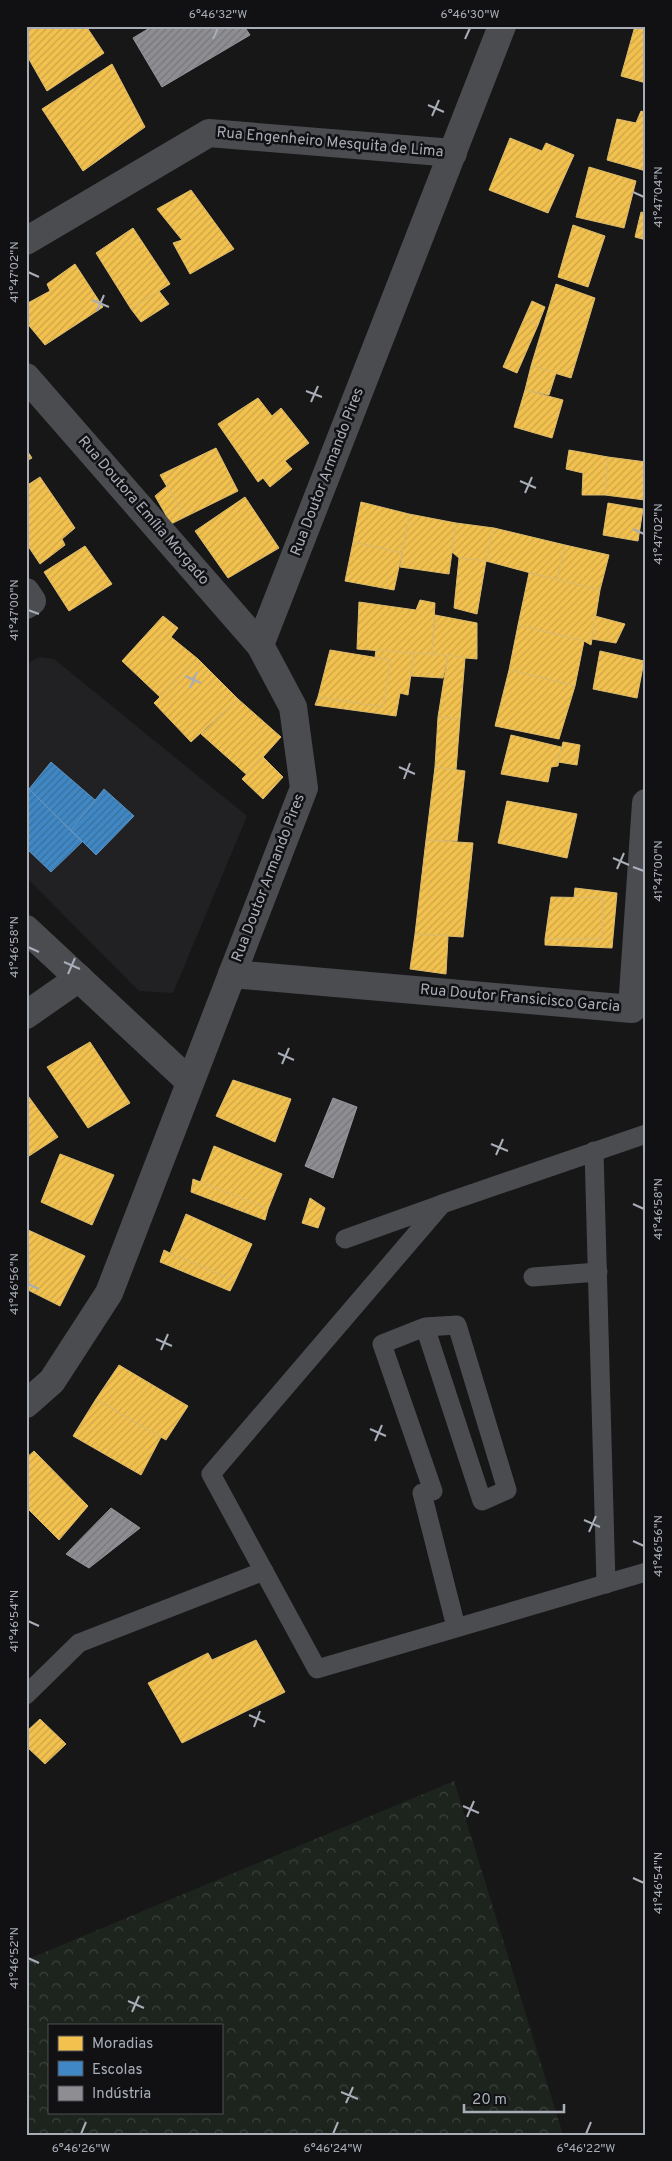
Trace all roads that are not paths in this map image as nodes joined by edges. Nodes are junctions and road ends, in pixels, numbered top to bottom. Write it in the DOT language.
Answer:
graph roads {
  1 [pos="502,26"];
  2 [pos="453,153"];
  3 [pos="26,241"];
  4 [pos="26,377"];
  5 [pos="26,592"];
  6 [pos="26,605"];
  7 [pos="260,645"];
  8 [pos="646,803"];
  9 [pos="26,930"];
  10 [pos="232,974"];
  11 [pos="79,978"];
  12 [pos="26,1015"];
  13 [pos="190,1082"];
  14 [pos="646,1134"];
  15 [pos="594,1152"];
  16 [pos="442,1204"];
  17 [pos="345,1239"];
  18 [pos="598,1272"];
  19 [pos="533,1277"];
  20 [pos="424,1327"];
  21 [pos="26,1404"];
  22 [pos="264,1571"];
  23 [pos="646,1572"];
  24 [pos="606,1584"];
  25 [pos="456,1628"];
  26 [pos="26,1695"];
  1 -- 2 [label="street, Rua Doutor Armando Pires"];
  2 -- 3 [label="street, Rua Engenheiro Mesquita de Lima"];
  2 -- 7 [label="street, Rua Doutor Armando Pires"];
  4 -- 7 [label="street, Rua Doutora Emília Morgado"];
  5 -- 6 [label="street"];
  7 -- 10 [label="street, Rua Doutor Armando Pires"];
  8 -- 10 [label="street, Rua Doutor Fransicisco Garcia"];
  9 -- 11 [label="street"];
  10 -- 13 [label="street, Rua Doutor Armando Pires"];
  11 -- 12 [label="street"];
  11 -- 13 [label="street"];
  13 -- 21 [label="street, Rua Doutor Armando Pires"];
  14 -- 15 [label="lane"];
  15 -- 16 [label="lane"];
  15 -- 18 [label="lane"];
  16 -- 17 [label="lane"];
  16 -- 22 [label="lane"];
  18 -- 19 [label="lane"];
  18 -- 24 [label="lane"];
  20 -- 20 [label="lane"];
  20 -- 25 [label="lane"];
  22 -- 25 [label="lane"];
  22 -- 26 [label="lane"];
  23 -- 24 [label="lane"];
  24 -- 25 [label="lane"];
}
